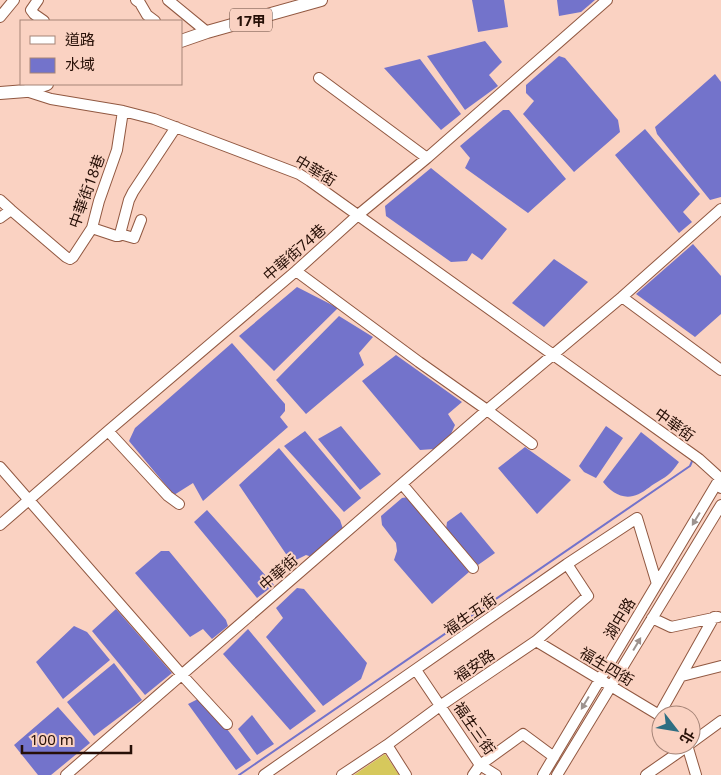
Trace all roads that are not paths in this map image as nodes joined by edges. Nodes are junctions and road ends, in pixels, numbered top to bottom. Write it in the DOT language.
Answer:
graph roads {
  1 [pos="14,0"];
  2 [pos="38,0"];
  3 [pos="136,0"];
  4 [pos="168,0"];
  5 [pos="320,0"];
  6 [pos="607,0"];
  7 [pos="0,17"];
  8 [pos="43,20"];
  9 [pos="154,20"];
  10 [pos="207,32"];
  11 [pos="182,41"];
  12 [pos="319,78"];
  13 [pos="44,85"];
  14 [pos="26,91"];
  15 [pos="0,93"];
  16 [pos="123,111"];
  17 [pos="176,127"];
  18 [pos="427,158"];
  19 [pos="0,200"];
  20 [pos="721,209"];
  21 [pos="11,210"];
  22 [pos="358,215"];
  23 [pos="0,218"];
  24 [pos="141,220"];
  25 [pos="92,228"];
  26 [pos="120,234"];
  27 [pos="296,271"];
  28 [pos="622,296"];
  29 [pos="553,355"];
  30 [pos="721,370"];
  31 [pos="487,410"];
  32 [pos="108,431"];
  33 [pos="532,444"];
  34 [pos="0,467"];
  35 [pos="721,481"];
  36 [pos="402,484"];
  37 [pos="28,500"];
  38 [pos="179,504"];
  39 [pos="721,505"];
  40 [pos="0,525"];
  41 [pos="567,564"];
  42 [pos="473,568"];
  43 [pos="657,584"];
  44 [pos="718,617"];
  45 [pos="652,618"];
  46 [pos="536,641"];
  47 [pos="721,666"];
  48 [pos="416,670"];
  49 [pos="182,675"];
  50 [pos="682,676"];
  51 [pos="599,679"];
  52 [pos="610,687"];
  53 [pos="666,705"];
  54 [pos="440,706"];
  55 [pos="651,712"];
  56 [pos="721,722"];
  57 [pos="227,724"];
  58 [pos="701,736"];
  59 [pos="387,745"];
  60 [pos="672,755"];
  61 [pos="688,755"];
  62 [pos="554,756"];
  63 [pos="480,765"];
  64 [pos="66,775"];
  65 [pos="264,775"];
  66 [pos="342,775"];
  67 [pos="406,775"];
  68 [pos="473,775"];
  69 [pos="496,775"];
  70 [pos="543,775"];
  71 [pos="557,775"];
  72 [pos="646,775"];
  73 [pos="696,775"];
  1 -- 7 [label="street"];
  2 -- 8 [label="street"];
  3 -- 9 [label="street"];
  4 -- 10 [label="street"];
  5 -- 10 [label="main road, 17甲"];
  6 -- 18 [label="street, 中華街74巷"];
  10 -- 11 [label="main road, 17甲"];
  12 -- 18 [label="street"];
  13 -- 14 [label="main road"];
  14 -- 15 [label="main road"];
  14 -- 16 [label="street, 中華街"];
  16 -- 17 [label="street, 中華街"];
  16 -- 25 [label="street, 中華街18巷"];
  17 -- 22 [label="street, 中華街"];
  17 -- 26 [label="street"];
  18 -- 22 [label="street, 中華街74巷"];
  19 -- 21 [label="street, 中華街18巷"];
  20 -- 28 [label="street, 中華街"];
  21 -- 23 [label="street"];
  21 -- 25 [label="street, 中華街18巷"];
  22 -- 27 [label="street, 中華街74巷"];
  22 -- 29 [label="street, 中華街"];
  24 -- 26 [label="street"];
  25 -- 26 [label="street"];
  27 -- 31 [label="street"];
  27 -- 32 [label="street, 中華街74巷"];
  28 -- 29 [label="street, 中華街"];
  28 -- 30 [label="street"];
  29 -- 31 [label="street, 中華街"];
  29 -- 35 [label="street, 中華街"];
  31 -- 33 [label="street"];
  31 -- 36 [label="street, 中華街"];
  32 -- 37 [label="street, 中華街74巷"];
  32 -- 38 [label="street"];
  34 -- 37 [label="street"];
  35 -- 43 [label="street, 湖中路, one-way"];
  36 -- 42 [label="street"];
  36 -- 49 [label="street, 中華街"];
  37 -- 40 [label="street, 中華街74巷"];
  37 -- 49 [label="street"];
  39 -- 45 [label="street, 湖中路"];
  41 -- 43 [label="street, 福生五街"];
  41 -- 46 [label="street, 福安路"];
  41 -- 48 [label="street, 福生五街"];
  43 -- 51 [label="street, 湖中路"];
  44 -- 45 [label="street"];
  44 -- 50 [label="street"];
  52 -- 45 [label="street, 湖中路, one-way"];
  46 -- 51 [label="street, 福生四街"];
  46 -- 54 [label="street, 福安路"];
  47 -- 50 [label="street"];
  48 -- 54 [label="street, 福生三街"];
  48 -- 65 [label="street, 福生五街"];
  49 -- 57 [label="street"];
  49 -- 64 [label="street, 中華街"];
  50 -- 53 [label="street"];
  51 -- 52 [label="street, 福生四街"];
  51 -- 62 [label="street, 湖中路, one-way"];
  52 -- 55 [label="street, 福生四街"];
  52 -- 71 [label="street, 湖中路"];
  54 -- 59 [label="street, 福安路"];
  54 -- 63 [label="street, 福生三街"];
  56 -- 58 [label="street"];
  59 -- 66 [label="street, 福安路"];
  59 -- 67 [label="street"];
  60 -- 72 [label="street"];
  61 -- 73 [label="street"];
  62 -- 63 [label="street"];
  62 -- 70 [label="street, 湖中路"];
  63 -- 68 [label="street"];
  63 -- 69 [label="street, 福生三街"];
}
